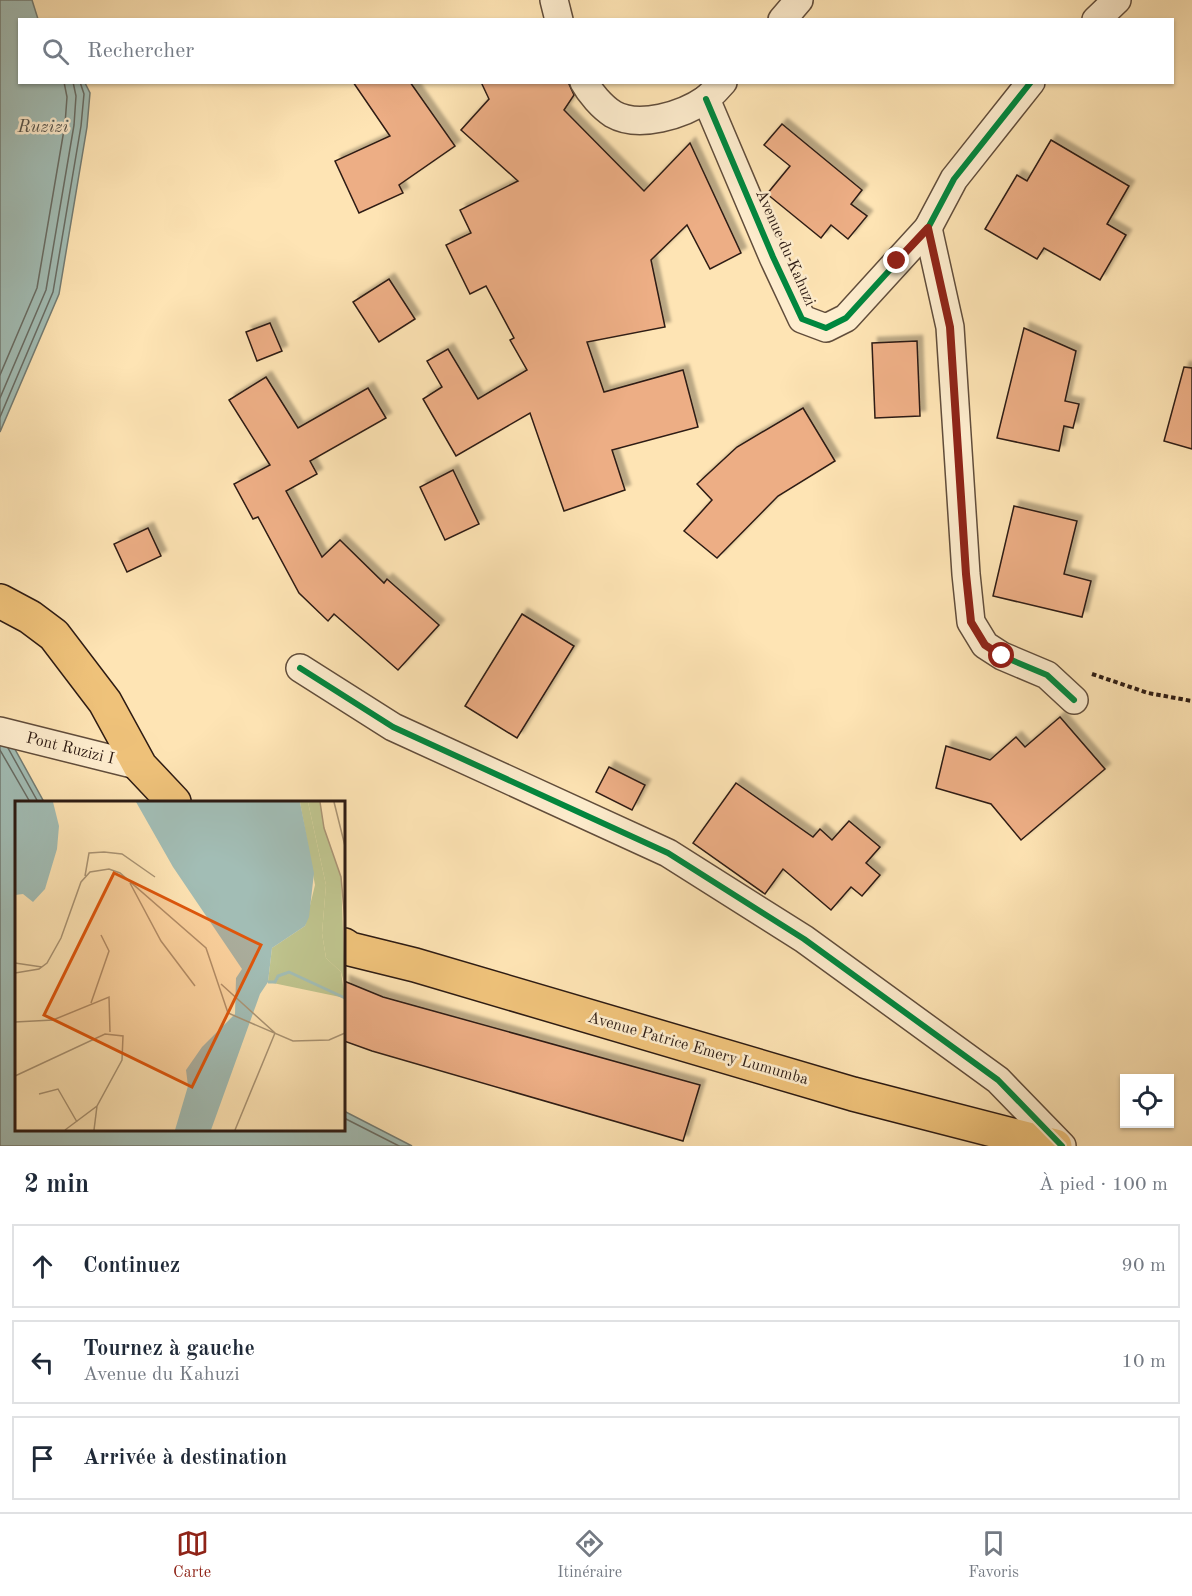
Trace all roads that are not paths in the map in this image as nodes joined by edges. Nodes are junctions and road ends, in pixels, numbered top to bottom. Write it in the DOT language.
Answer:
graph roads {
  1 [pos="554,0"];
  2 [pos="799,0"];
  3 [pos="1117,0"];
  4 [pos="558,18"];
  5 [pos="784,18"];
  6 [pos="1098,18"];
  7 [pos="586,84"];
  8 [pos="1029,84"];
  9 [pos="715,91"];
  10 [pos="928,228"];
  11 [pos="0,601"];
  12 [pos="300,668"];
  13 [pos="1074,700"];
  14 [pos="0,731"];
  15 [pos="140,766"];
  16 [pos="173,801"];
  17 [pos="345,946"];
  18 [pos="1055,1146"];
  19 [pos="1062,1146"];
  1 -- 4 [label="street"];
  2 -- 5 [label="street"];
  3 -- 6 [label="street"];
  7 -- 9 [label="street"];
  8 -- 10 [label="street, Avenue du Kahuzi"];
  9 -- 10 [label="street, Avenue du Kahuzi"];
  10 -- 13 [label="street"];
  11 -- 15 [label="main road"];
  12 -- 19 [label="street"];
  14 -- 15 [label="street, Pont Ruzizi I"];
  15 -- 16 [label="main road"];
  17 -- 18 [label="main road, Avenue Patrice Emery Lumumba"];
}
